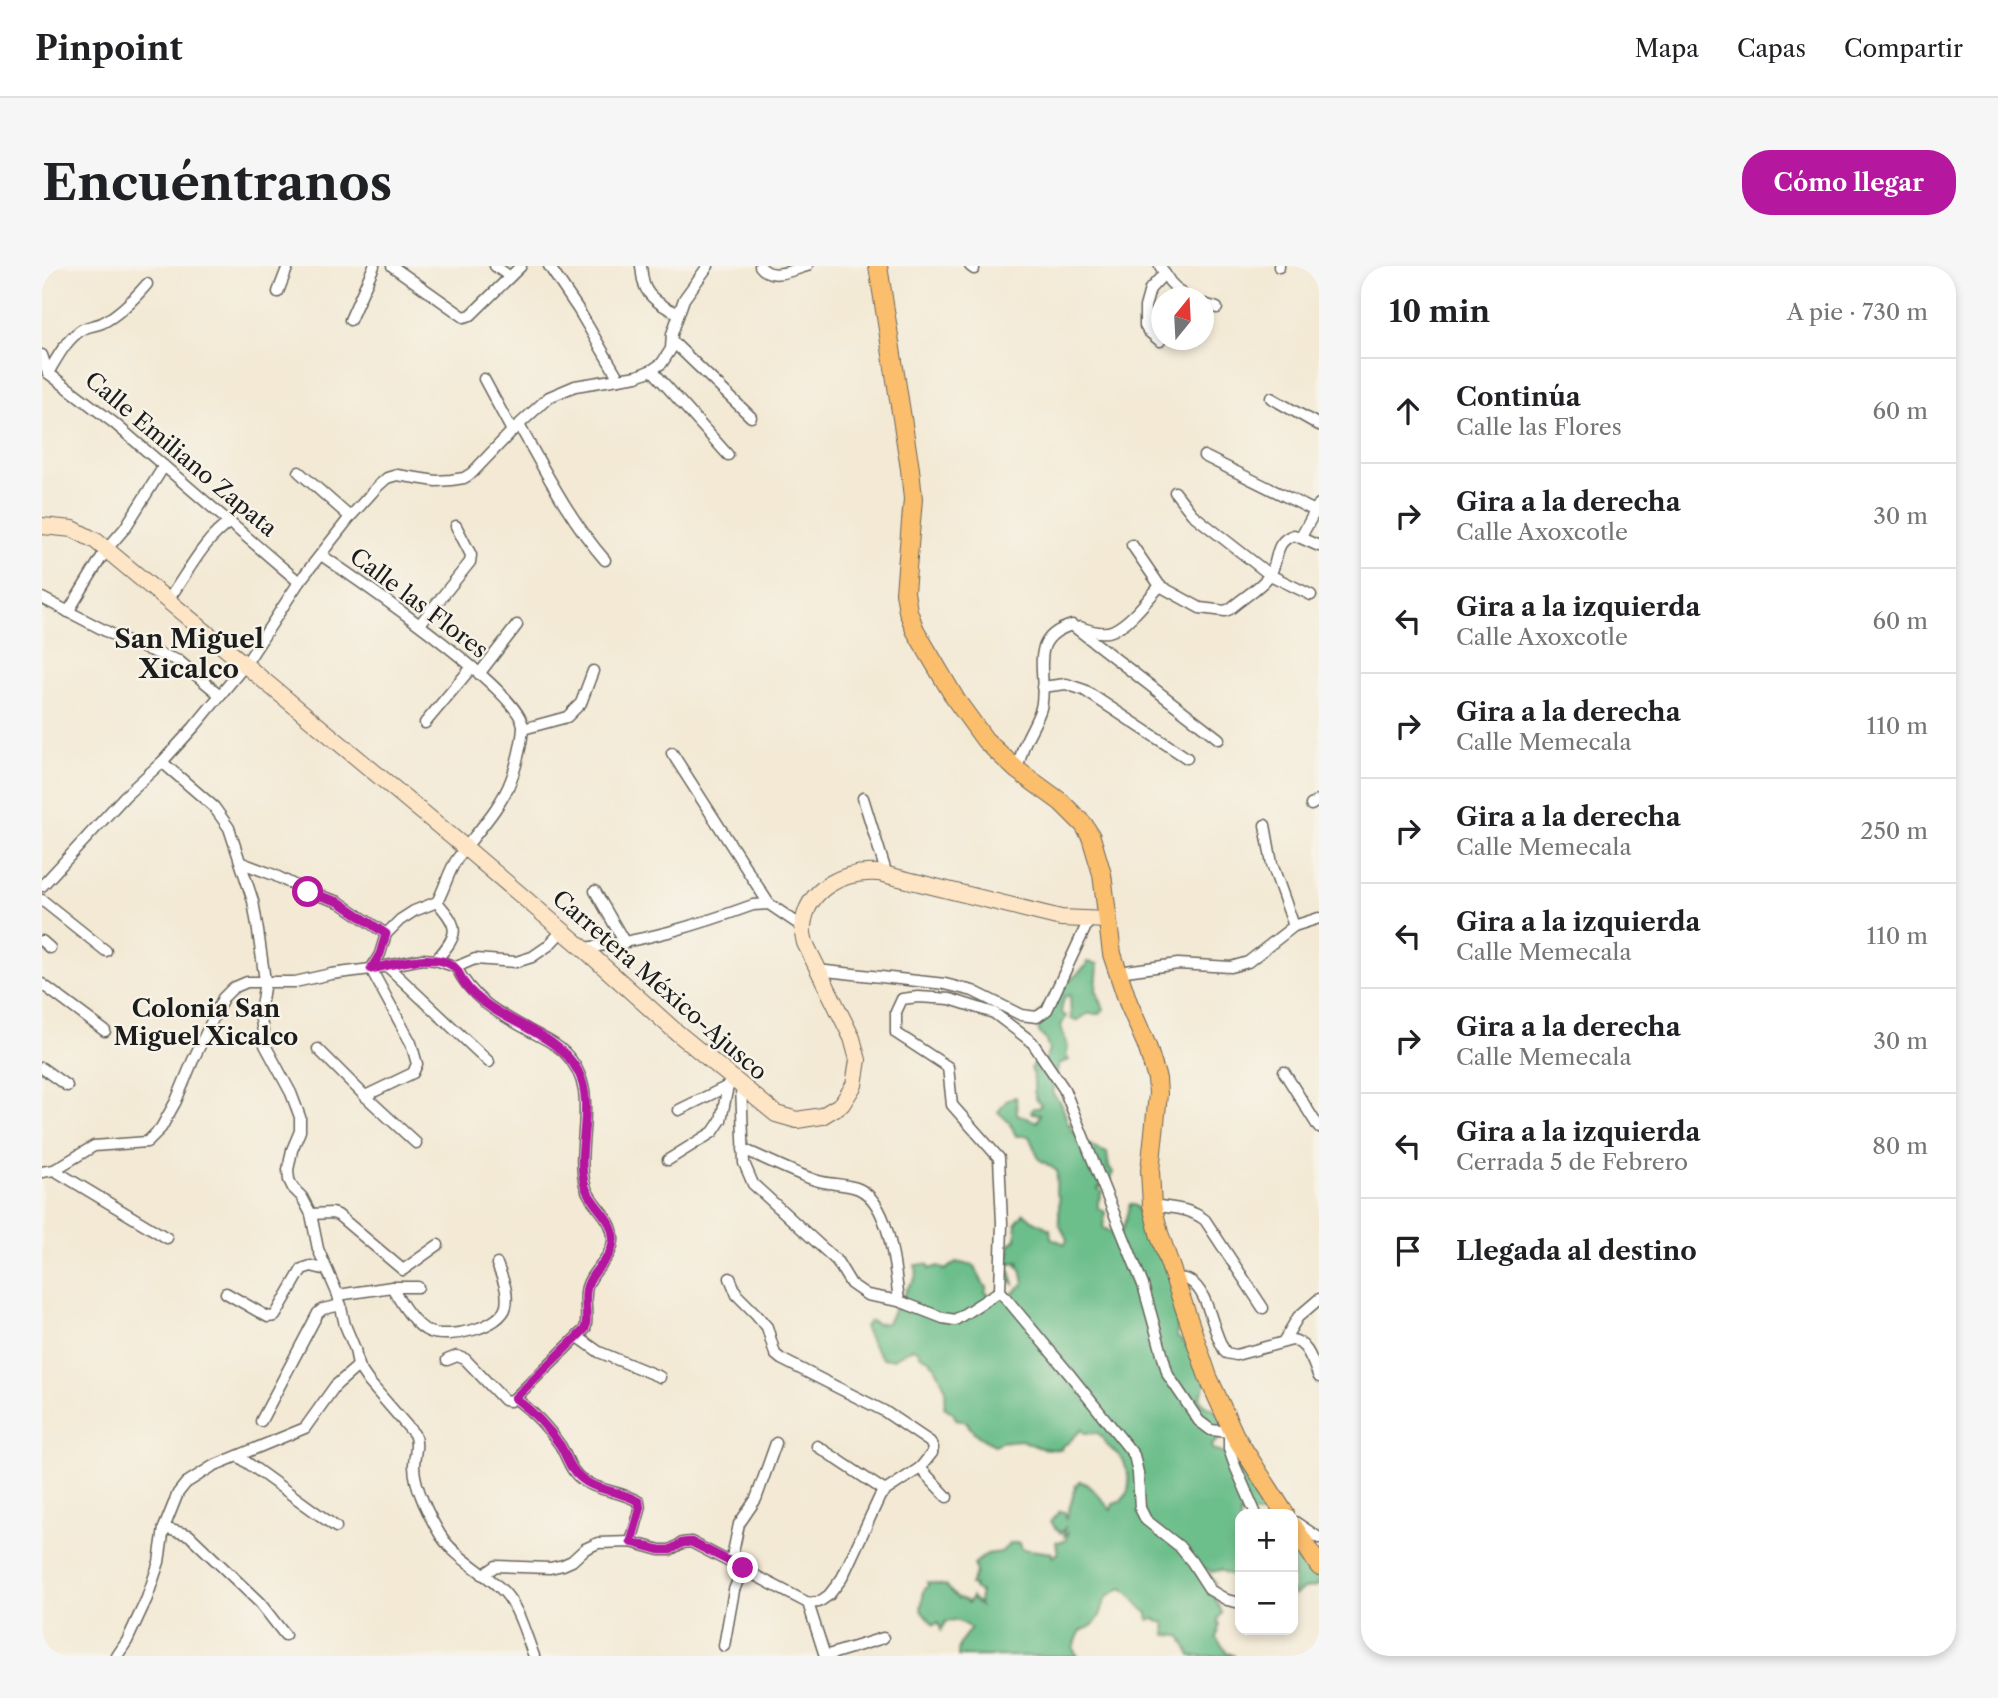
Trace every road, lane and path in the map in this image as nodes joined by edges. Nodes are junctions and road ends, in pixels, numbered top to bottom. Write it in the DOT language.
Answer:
graph roads {
  1 [pos="288,266"];
  2 [pos="374,266"];
  3 [pos="392,266"];
  4 [pos="495,266"];
  5 [pos="521,266"];
  6 [pos="548,266"];
  7 [pos="641,266"];
  8 [pos="706,266"];
  9 [pos="760,266"];
  10 [pos="807,266"];
  11 [pos="876,268"];
  12 [pos="1162,270"];
  13 [pos="509,276"];
  14 [pos="147,284"];
  15 [pos="1151,287"];
  16 [pos="1151,287"];
  17 [pos="1175,287"];
  18 [pos="278,292"];
  19 [pos="1214,307"];
  20 [pos="1217,308"];
  21 [pos="678,313"];
  22 [pos="350,320"];
  23 [pos="1151,333"];
  24 [pos="672,341"];
  25 [pos="42,355"];
  26 [pos="652,370"];
  27 [pos="48,373"];
  28 [pos="484,379"];
  29 [pos="619,379"];
  30 [pos="1271,398"];
  31 [pos="751,417"];
  32 [pos="1319,425"];
  33 [pos="515,428"];
  34 [pos="728,455"];
  35 [pos="1203,456"];
  36 [pos="164,466"];
  37 [pos="299,472"];
  38 [pos="1175,492"];
  39 [pos="1317,508"];
  40 [pos="351,517"];
  41 [pos="230,522"];
  42 [pos="42,526"];
  43 [pos="456,526"];
  44 [pos="1301,537"];
  45 [pos="1132,545"];
  46 [pos="1319,546"];
  47 [pos="106,550"];
  48 [pos="321,555"];
  49 [pos="605,560"];
  50 [pos="1270,575"];
  51 [pos="299,582"];
  52 [pos="1160,586"];
  53 [pos="1311,594"];
  54 [pos="43,600"];
  55 [pos="168,600"];
  56 [pos="68,612"];
  57 [pos="420,624"];
  58 [pos="517,625"];
  59 [pos="1072,625"];
  60 [pos="245,665"];
  61 [pos="476,670"];
  62 [pos="593,671"];
  63 [pos="1042,687"];
  64 [pos="220,695"];
  65 [pos="425,723"];
  66 [pos="523,729"];
  67 [pos="1219,739"];
  68 [pos="672,753"];
  69 [pos="1186,758"];
  70 [pos="162,762"];
  71 [pos="1017,770"];
  72 [pos="863,798"];
  73 [pos="1265,825"];
  74 [pos="466,848"];
  75 [pos="242,863"];
  76 [pos="887,874"];
  77 [pos="42,886"];
  78 [pos="595,891"];
  79 [pos="42,900"];
  80 [pos="437,902"];
  81 [pos="769,904"];
  82 [pos="1319,918"];
  83 [pos="1098,920"];
  84 [pos="1294,926"];
  85 [pos="803,927"];
  86 [pos="562,931"];
  87 [pos="386,934"];
  88 [pos="625,943"];
  89 [pos="583,948"];
  90 [pos="106,951"];
  91 [pos="436,960"];
  92 [pos="387,966"];
  93 [pos="456,968"];
  94 [pos="371,969"];
  95 [pos="817,970"];
  96 [pos="1118,972"];
  97 [pos="265,981"];
  98 [pos="42,984"];
  99 [pos="105,1031"];
  100 [pos="318,1049"];
  101 [pos="489,1062"];
  102 [pos="42,1068"];
  103 [pos="1283,1072"];
  104 [pos="735,1084"];
  105 [pos="66,1086"];
  106 [pos="365,1096"];
  107 [pos="679,1110"];
  108 [pos="1319,1128"];
  109 [pos="416,1143"];
  110 [pos="743,1149"];
  111 [pos="668,1160"];
  112 [pos="48,1171"];
  113 [pos="1152,1205"];
  114 [pos="311,1214"];
  115 [pos="167,1238"];
  116 [pos="438,1245"];
  117 [pos="496,1264"];
  118 [pos="327,1270"];
  119 [pos="730,1278"];
  120 [pos="1173,1278"];
  121 [pos="392,1287"];
  122 [pos="418,1287"];
  123 [pos="1000,1291"];
  124 [pos="226,1293"];
  125 [pos="1319,1299"];
  126 [pos="339,1300"];
  127 [pos="899,1301"];
  128 [pos="1263,1308"];
  129 [pos="578,1337"];
  130 [pos="1283,1342"];
  131 [pos="447,1360"];
  132 [pos="358,1366"];
  133 [pos="660,1377"];
  134 [pos="1319,1377"];
  135 [pos="515,1398"];
  136 [pos="1225,1412"];
  137 [pos="261,1421"];
  138 [pos="1229,1432"];
  139 [pos="776,1443"];
  140 [pos="817,1446"];
  141 [pos="238,1456"];
  142 [pos="920,1468"];
  143 [pos="885,1491"];
  144 [pos="947,1497"];
  145 [pos="1254,1509"];
  146 [pos="1282,1509"];
  147 [pos="1298,1526"];
  148 [pos="336,1527"];
  149 [pos="164,1528"];
  150 [pos="1298,1531"];
  151 [pos="1319,1538"];
  152 [pos="631,1542"];
  153 [pos="731,1562"];
  154 [pos="1319,1566"];
  155 [pos="743,1568"];
  156 [pos="483,1575"];
  157 [pos="1235,1602"];
  158 [pos="808,1603"];
  159 [pos="285,1635"];
  160 [pos="883,1638"];
  161 [pos="723,1646"];
  162 [pos="117,1656"];
  163 [pos="534,1656"];
  164 [pos="825,1656"];
  1 -- 18 [label="street"];
  2 -- 22 [label="street"];
  3 -- 13 [label="street"];
  4 -- 13 [label="street"];
  5 -- 13 [label="street"];
  6 -- 29 [label="street"];
  7 -- 21 [label="street"];
  8 -- 21 [label="street"];
  9 -- 10 [label="street"];
  11 -- 71 [label="main road"];
  12 -- 15 [label="street"];
  12 -- 17 [label="street"];
  14 -- 27 [label="street"];
  16 -- 23 [label="street"];
  19 -- 20 [label="street"];
  21 -- 24 [label="street"];
  24 -- 26 [label="street"];
  24 -- 31 [label="street"];
  25 -- 27 [label="street, Calle Emiliano Zapata"];
  26 -- 29 [label="street"];
  26 -- 34 [label="street"];
  27 -- 36 [label="street, Calle Emiliano Zapata"];
  28 -- 33 [label="street"];
  29 -- 33 [label="street"];
  30 -- 32 [label="street"];
  33 -- 40 [label="street"];
  33 -- 49 [label="street"];
  35 -- 39 [label="street"];
  36 -- 41 [label="street, Calle Emiliano Zapata"];
  36 -- 47 [label="street"];
  37 -- 40 [label="street"];
  38 -- 50 [label="street"];
  39 -- 44 [label="street"];
  40 -- 48 [label="street"];
  41 -- 51 [label="street, Calle Emiliano Zapata"];
  41 -- 55 [label="street"];
  42 -- 47 [label="main road, Carretera México-Ajusco"];
  43 -- 57 [label="street"];
  44 -- 46 [label="street"];
  44 -- 50 [label="street"];
  45 -- 52 [label="street"];
  47 -- 55 [label="main road, Carretera México-Ajusco"];
  47 -- 56 [label="street"];
  48 -- 51 [label="street"];
  48 -- 57 [label="street, Calle las Flores"];
  50 -- 52 [label="street"];
  50 -- 53 [label="street"];
  51 -- 60 [label="street"];
  52 -- 59 [label="street"];
  54 -- 56 [label="street"];
  55 -- 60 [label="main road, Carretera México-Ajusco"];
  56 -- 64 [label="street"];
  57 -- 61 [label="street, Calle las Flores"];
  58 -- 61 [label="street"];
  59 -- 63 [label="street"];
  59 -- 67 [label="street"];
  60 -- 64 [label="street"];
  60 -- 74 [label="main road, Carretera México-Ajusco"];
  61 -- 65 [label="street"];
  61 -- 66 [label="street, Calle las Flores"];
  62 -- 66 [label="street"];
  63 -- 69 [label="street"];
  63 -- 71 [label="street"];
  64 -- 70 [label="street"];
  66 -- 74 [label="street"];
  68 -- 81 [label="street"];
  70 -- 75 [label="street"];
  70 -- 77 [label="street"];
  71 -- 83 [label="main road"];
  72 -- 76 [label="street"];
  73 -- 84 [label="street"];
  74 -- 80 [label="street"];
  74 -- 86 [label="main road, Carretera México-Ajusco"];
  75 -- 87 [label="street"];
  75 -- 97 [label="street"];
  76 -- 83 [label="main road"];
  76 -- 85 [label="main road"];
  78 -- 88 [label="street"];
  79 -- 90 [label="street"];
  80 -- 87 [label="street"];
  80 -- 91 [label="street"];
  81 -- 85 [label="street"];
  81 -- 88 [label="street"];
  82 -- 84 [label="street"];
  83 -- 95 [label="street"];
  83 -- 96 [label="main road"];
  84 -- 96 [label="street"];
  85 -- 95 [label="main road, Carretera México-Ajusco"];
  86 -- 89 [label="main road, Carretera México-Ajusco"];
  86 -- 93 [label="street"];
  87 -- 94 [label="street"];
  88 -- 89 [label="street"];
  89 -- 104 [label="main road, Carretera México-Ajusco"];
  91 -- 92 [label="street"];
  91 -- 93 [label="street"];
  92 -- 94 [label="street"];
  92 -- 101 [label="street"];
  93 -- 129 [label="street"];
  94 -- 97 [label="street"];
  94 -- 106 [label="street"];
  95 -- 104 [label="main road, Carretera México-Ajusco"];
  96 -- 113 [label="main road"];
  97 -- 112 [label="street"];
  97 -- 114 [label="street"];
  98 -- 99 [label="street"];
  100 -- 106 [label="street"];
  102 -- 105 [label="street"];
  103 -- 108 [label="street"];
  104 -- 107 [label="street"];
  104 -- 110 [label="street"];
  104 -- 111 [label="street"];
  106 -- 109 [label="street"];
  110 -- 127 [label="street"];
  110 -- 127 [label="street"];
  112 -- 115 [label="street"];
  113 -- 120 [label="main road"];
  113 -- 128 [label="street"];
  114 -- 116 [label="street"];
  114 -- 118 [label="street"];
  117 -- 121 [label="street"];
  118 -- 124 [label="street"];
  118 -- 126 [label="street"];
  119 -- 142 [label="street"];
  120 -- 130 [label="street"];
  120 -- 136 [label="main road"];
  121 -- 122 [label="street"];
  121 -- 126 [label="street"];
  123 -- 127 [label="street"];
  123 -- 138 [label="street"];
  123 -- 157 [label="street"];
  125 -- 130 [label="street"];
  126 -- 132 [label="street"];
  126 -- 137 [label="street"];
  129 -- 133 [label="street"];
  129 -- 135 [label="street"];
  130 -- 134 [label="street"];
  131 -- 135 [label="street"];
  132 -- 141 [label="street"];
  132 -- 156 [label="street"];
  135 -- 152 [label="street"];
  136 -- 138 [label="street"];
  136 -- 146 [label="main road"];
  138 -- 145 [label="street"];
  139 -- 153 [label="street"];
  140 -- 143 [label="street"];
  141 -- 148 [label="street"];
  141 -- 149 [label="street"];
  142 -- 143 [label="street"];
  142 -- 144 [label="street"];
  143 -- 158 [label="street"];
  147 -- 151 [label="street"];
  149 -- 159 [label="street"];
  149 -- 162 [label="street"];
  150 -- 154 [label="main road"];
  152 -- 153 [label="street"];
  152 -- 156 [label="street"];
  153 -- 155 [label="street"];
  155 -- 158 [label="street"];
  155 -- 161 [label="street"];
  156 -- 163 [label="street"];
  158 -- 164 [label="street"];
  160 -- 164 [label="street"];
}
